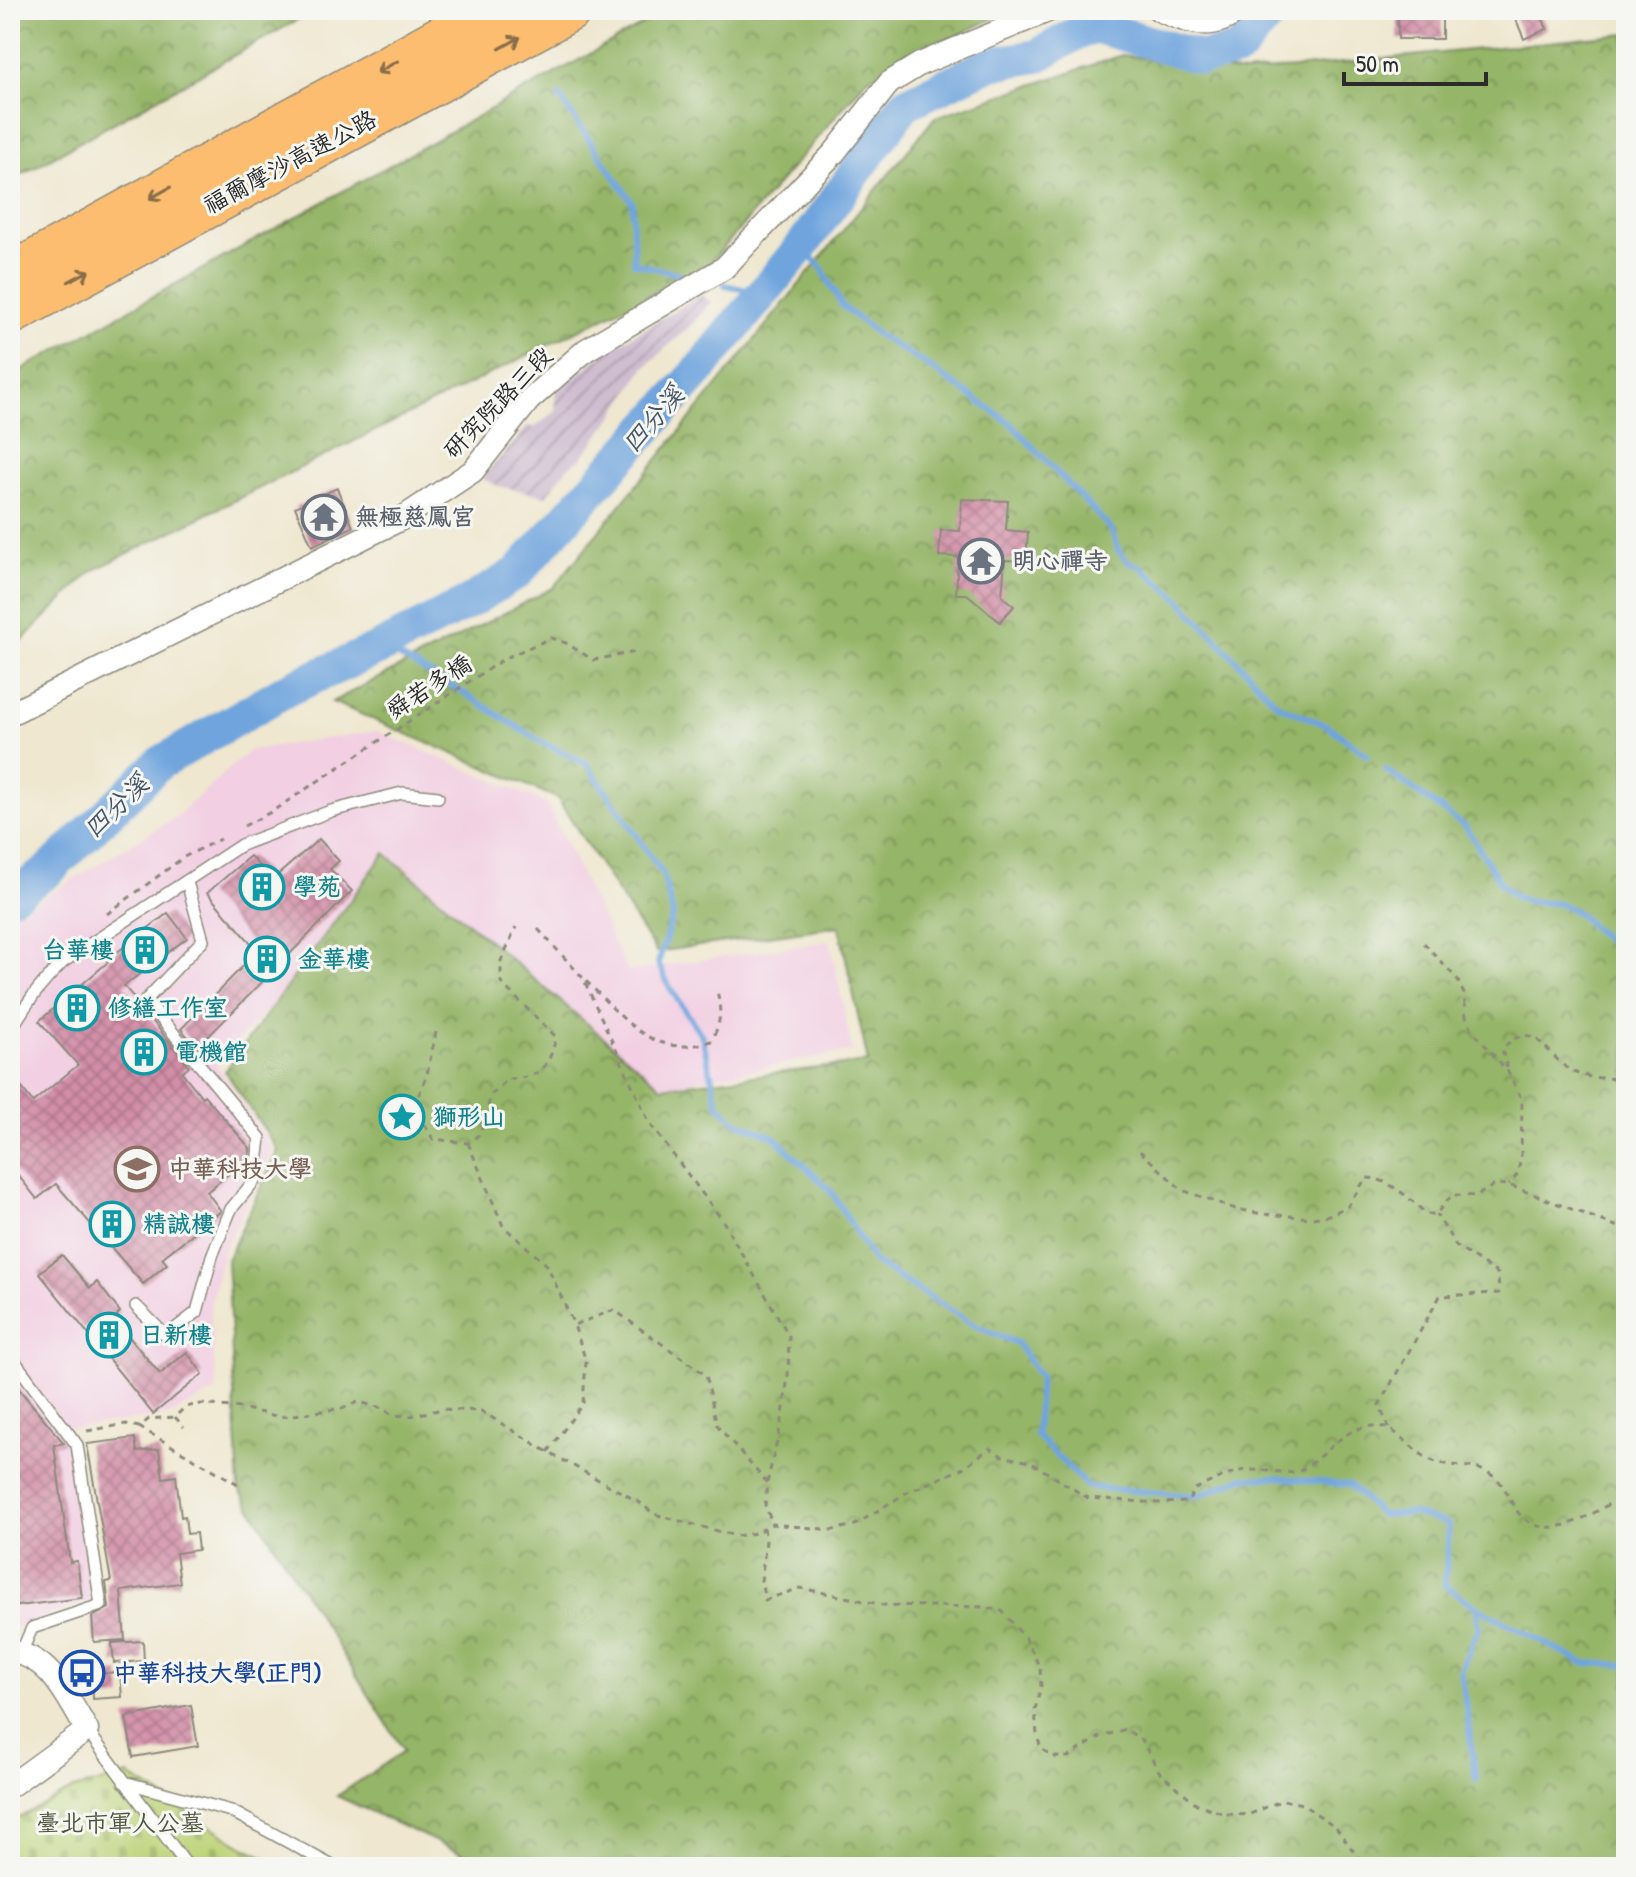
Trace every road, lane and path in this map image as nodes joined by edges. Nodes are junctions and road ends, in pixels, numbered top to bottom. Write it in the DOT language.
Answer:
graph roads {
  1 [pos="570,10"];
  2 [pos="1050,10"];
  3 [pos="1159,10"];
  4 [pos="1239,10"];
  5 [pos="472,20"];
  6 [pos="10,275"];
  7 [pos="10,314"];
  8 [pos="636,652"];
  9 [pos="10,714"];
  10 [pos="372,746"];
  11 [pos="438,797"];
  12 [pos="187,882"];
  13 [pos="516,927"];
  14 [pos="538,929"];
  15 [pos="1424,943"];
  16 [pos="581,976"];
  17 [pos="717,990"];
  18 [pos="10,1032"];
  19 [pos="436,1032"];
  20 [pos="1508,1072"];
  21 [pos="1626,1079"];
  22 [pos="468,1143"];
  23 [pos="1140,1151"];
  24 [pos="1509,1185"];
  25 [pos="1436,1214"];
  26 [pos="1626,1230"];
  27 [pos="136,1306"];
  28 [pos="574,1325"];
  29 [pos="10,1355"];
  30 [pos="175,1417"];
  31 [pos="139,1427"];
  32 [pos="184,1427"];
  33 [pos="1389,1428"];
  34 [pos="75,1441"];
  35 [pos="548,1452"];
  36 [pos="767,1483"];
  37 [pos="238,1484"];
  38 [pos="1626,1493"];
  39 [pos="772,1524"];
  40 [pos="764,1528"];
  41 [pos="16,1652"];
  42 [pos="87,1730"];
  43 [pos="124,1782"];
  44 [pos="10,1786"];
  45 [pos="188,1867"];
  46 [pos="334,1867"];
  47 [pos="1365,1867"];
  7 -- 1 [label="highway, 福爾摩沙高速公路, one-way"];
  2 -- 9 [label="street, 研究院路三段"];
  3 -- 4 [label="street"];
  5 -- 6 [label="highway, 福爾摩沙高速公路, one-way"];
  8 -- 10 [label="path, 舜若多橋"];
  11 -- 12 [label="lane"];
  12 -- 18 [label="lane"];
  12 -- 27 [label="lane"];
  13 -- 22 [label="path"];
  14 -- 16 [label="path"];
  15 -- 20 [label="path"];
  16 -- 17 [label="path"];
  16 -- 36 [label="path"];
  19 -- 22 [label="path"];
  20 -- 21 [label="path"];
  20 -- 24 [label="path"];
  22 -- 28 [label="path"];
  23 -- 25 [label="path"];
  24 -- 25 [label="path"];
  24 -- 26 [label="path"];
  25 -- 33 [label="path"];
  28 -- 35 [label="path"];
  28 -- 36 [label="path"];
  29 -- 34 [label="lane"];
  30 -- 31 [label="path"];
  30 -- 32 [label="path"];
  30 -- 35 [label="path"];
  31 -- 34 [label="path"];
  31 -- 37 [label="path"];
  33 -- 38 [label="path"];
  33 -- 39 [label="path"];
  34 -- 41 [label="lane"];
  35 -- 40 [label="path"];
  36 -- 39 [label="path"];
  39 -- 40 [label="path"];
  40 -- 47 [label="path"];
  41 -- 42 [label="street"];
  42 -- 43 [label="lane"];
  42 -- 44 [label="street"];
  43 -- 45 [label="lane"];
  43 -- 46 [label="lane"];
}
